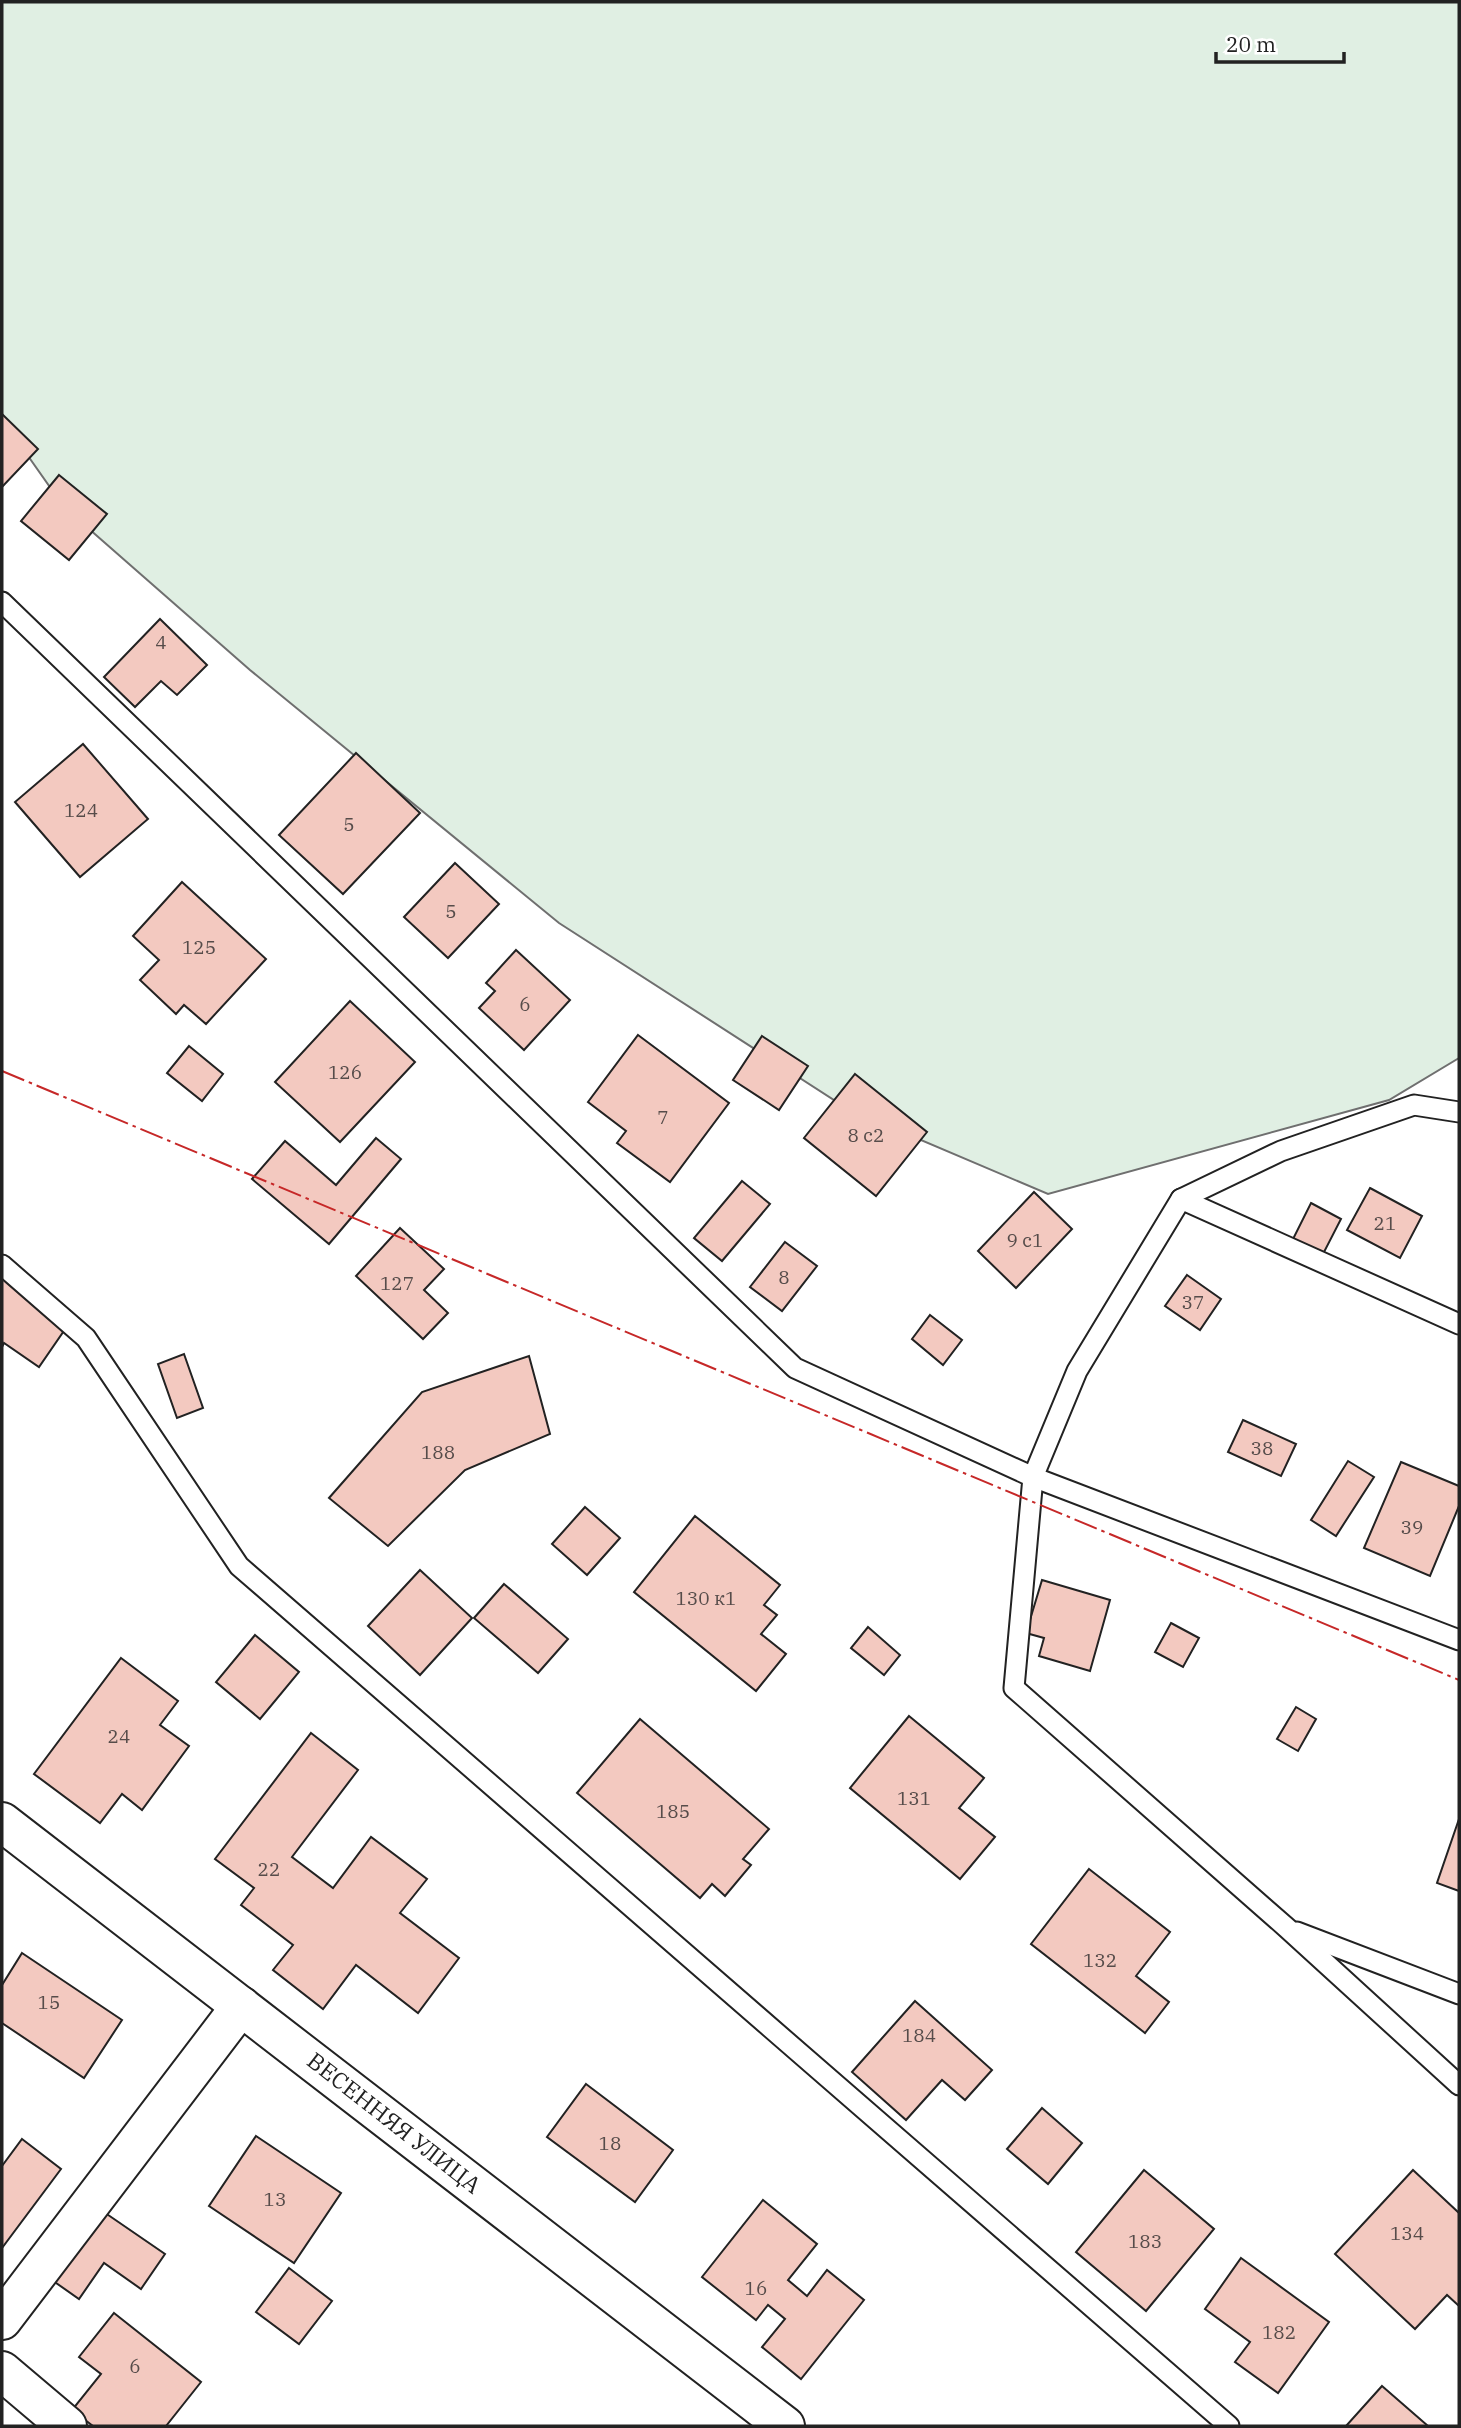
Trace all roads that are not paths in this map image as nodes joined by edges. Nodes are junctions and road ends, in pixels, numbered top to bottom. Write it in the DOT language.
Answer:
graph roads {
  1 [pos="2,602"];
  2 [pos="1459,1111"];
  3 [pos="1181,1199"];
  4 [pos="2,1265"];
  5 [pos="1459,1324"];
  6 [pos="1034,1477"];
  7 [pos="1459,1640"];
  8 [pos="2,1822"];
  9 [pos="1287,1928"];
  10 [pos="1459,1994"];
  11 [pos="242,2006"];
  12 [pos="1459,2085"];
  13 [pos="2,2320"];
  14 [pos="2,2371"];
  15 [pos="67,2426"];
  16 [pos="785,2426"];
  17 [pos="1229,2426"];
  1 -- 6 [label="lane"];
  2 -- 3 [label="lane"];
  3 -- 5 [label="lane"];
  3 -- 6 [label="lane"];
  4 -- 17 [label="lane"];
  6 -- 7 [label="lane"];
  6 -- 9 [label="lane"];
  8 -- 11 [label="street, ВЕСЕННЯЯ УЛИЦА"];
  9 -- 10 [label="lane"];
  9 -- 12 [label="lane"];
  11 -- 13 [label="street"];
  11 -- 16 [label="street, ВЕСЕННЯЯ УЛИЦА"];
  14 -- 15 [label="street"];
}
